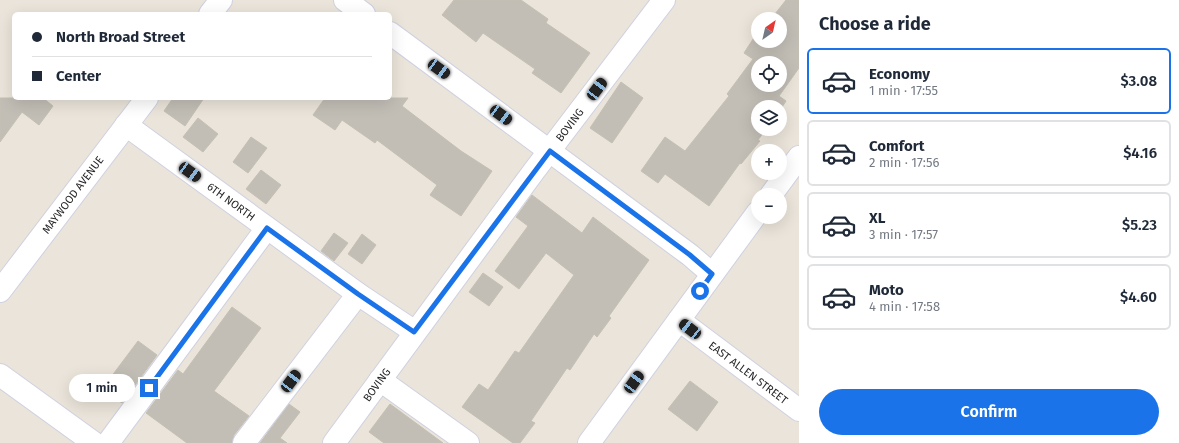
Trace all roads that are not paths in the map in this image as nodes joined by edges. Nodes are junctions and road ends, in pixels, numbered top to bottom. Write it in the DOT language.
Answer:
graph roads {
  1 [pos="221,0"];
  2 [pos="345,0"];
  3 [pos="664,0"];
  4 [pos="212,12"];
  5 [pos="361,12"];
  6 [pos="392,34"];
  7 [pos="145,100"];
  8 [pos="126,125"];
  9 [pos="550,151"];
  10 [pos="799,157"];
  11 [pos="776,188"];
  12 [pos="751,221"];
  13 [pos="267,228"];
  14 [pos="712,274"];
  15 [pos="0,291"];
  16 [pos="358,294"];
  17 [pos="678,320"];
  18 [pos="414,332"];
  19 [pos="0,374"];
  20 [pos="380,380"];
  21 [pos="799,410"];
  22 [pos="94,443"];
  23 [pos="108,443"];
  24 [pos="244,443"];
  25 [pos="334,443"];
  26 [pos="468,443"];
  27 [pos="589,443"];
  1 -- 4 [label="street"];
  2 -- 5 [label="street"];
  3 -- 9 [label="street, BOVING"];
  6 -- 9 [label="street"];
  7 -- 8 [label="street, MAYWOOD AVENUE"];
  8 -- 13 [label="street, 6TH NORTH"];
  8 -- 15 [label="street, MAYWOOD AVENUE"];
  9 -- 14 [label="street"];
  9 -- 18 [label="street, BOVING"];
  10 -- 11 [label="street"];
  12 -- 14 [label="street"];
  13 -- 16 [label="street, 6TH NORTH"];
  13 -- 23 [label="street"];
  14 -- 17 [label="street"];
  16 -- 18 [label="street, 6TH NORTH"];
  16 -- 24 [label="street"];
  17 -- 21 [label="street, EAST ALLEN STREET"];
  17 -- 27 [label="street"];
  18 -- 20 [label="street, BOVING"];
  19 -- 22 [label="street"];
  20 -- 25 [label="street, BOVING"];
  20 -- 26 [label="street"];
}
